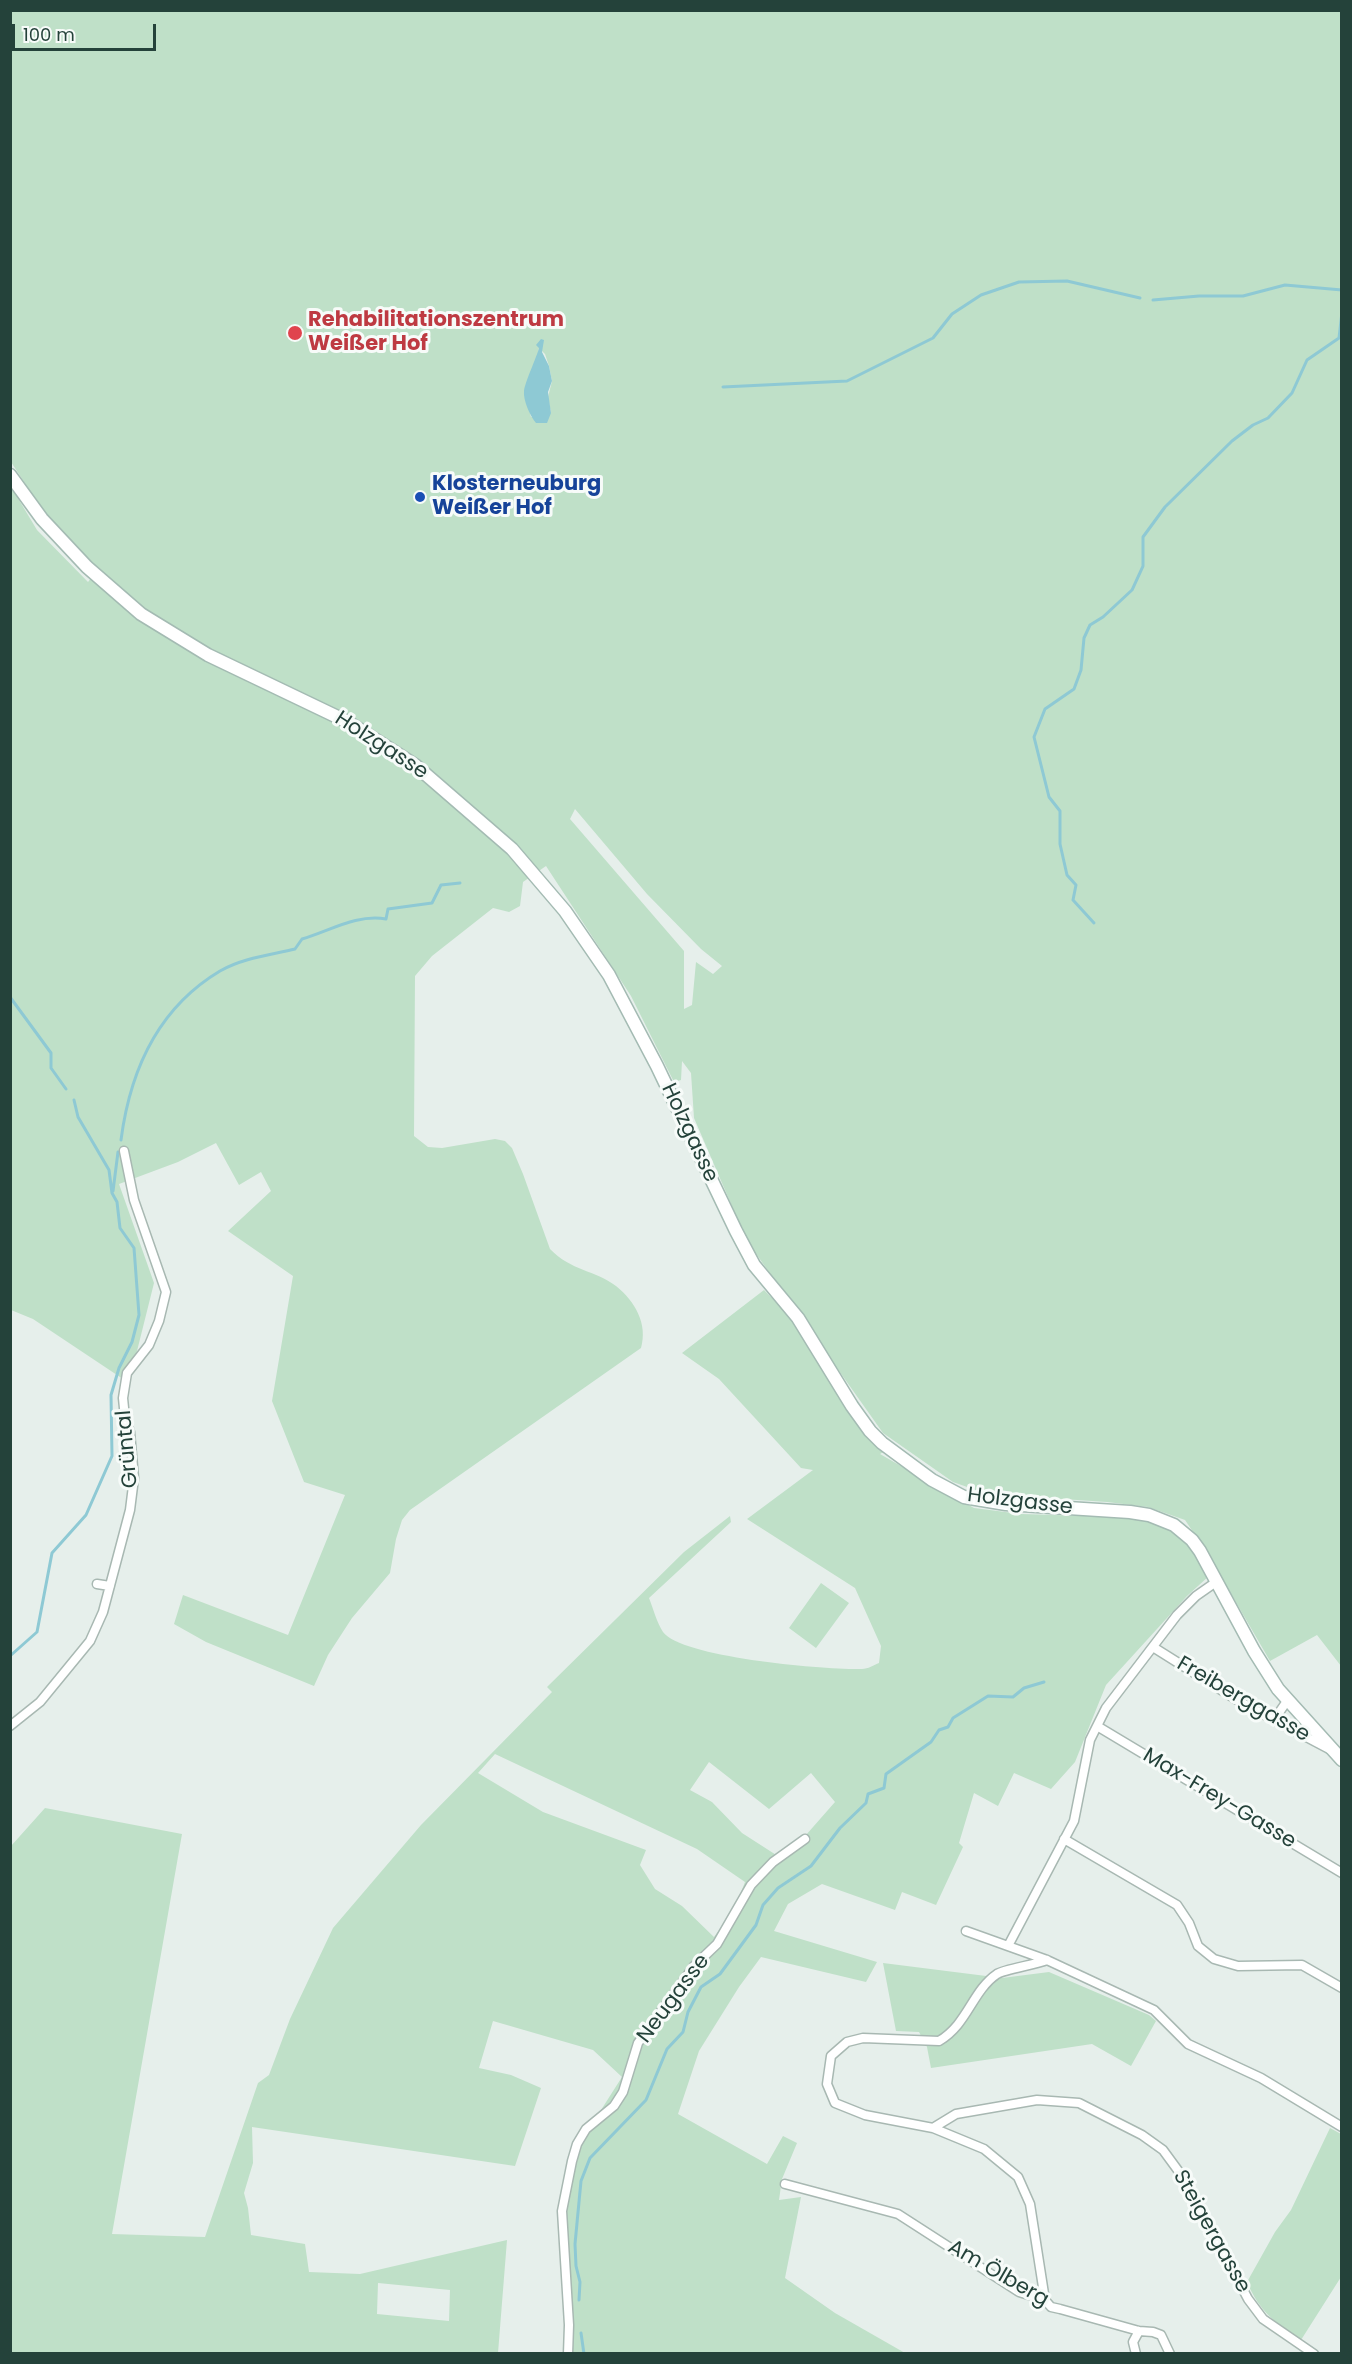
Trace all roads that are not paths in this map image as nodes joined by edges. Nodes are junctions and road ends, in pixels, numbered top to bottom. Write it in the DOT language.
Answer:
graph roads {
  1 [pos="10,474"];
  2 [pos="124,1151"];
  3 [pos="1216,1582"];
  4 [pos="97,1584"];
  5 [pos="110,1586"];
  6 [pos="1153,1647"];
  7 [pos="1287,1701"];
  8 [pos="1274,1720"];
  9 [pos="10,1726"];
  10 [pos="1097,1726"];
  11 [pos="1337,1755"];
  12 [pos="805,1839"];
  13 [pos="1064,1839"];
  14 [pos="1341,1873"];
  15 [pos="966,1931"];
  16 [pos="1008,1946"];
  17 [pos="1047,1960"];
  18 [pos="1341,1988"];
  19 [pos="1341,2127"];
  20 [pos="933,2128"];
  21 [pos="785,2184"];
  22 [pos="1045,2300"];
  23 [pos="1139,2331"];
  24 [pos="568,2354"];
  25 [pos="1136,2354"];
  26 [pos="1170,2354"];
  27 [pos="1314,2354"];
  1 -- 3 [label="street, Holzgasse"];
  2 -- 5 [label="street, Grüntal"];
  3 -- 6 [label="street"];
  3 -- 7 [label="street, Holzgasse"];
  4 -- 5 [label="street"];
  5 -- 9 [label="street, Grüntal"];
  6 -- 8 [label="street, Freiberggasse"];
  6 -- 10 [label="street"];
  7 -- 8 [label="street"];
  7 -- 11 [label="street, Holzgasse"];
  8 -- 11 [label="street, Freiberggasse"];
  10 -- 13 [label="street"];
  10 -- 14 [label="street, Max-Frey-Gasse"];
  12 -- 24 [label="street, Neugasse"];
  13 -- 16 [label="street"];
  13 -- 18 [label="street"];
  15 -- 16 [label="street"];
  16 -- 17 [label="street"];
  17 -- 19 [label="street"];
  17 -- 20 [label="street"];
  20 -- 22 [label="street"];
  20 -- 27 [label="street, Steigergasse"];
  21 -- 22 [label="street, Am Ölberg"];
  22 -- 23 [label="street, Am Ölberg"];
  23 -- 25 [label="street"];
  23 -- 26 [label="street, Am Ölberg"];
}
